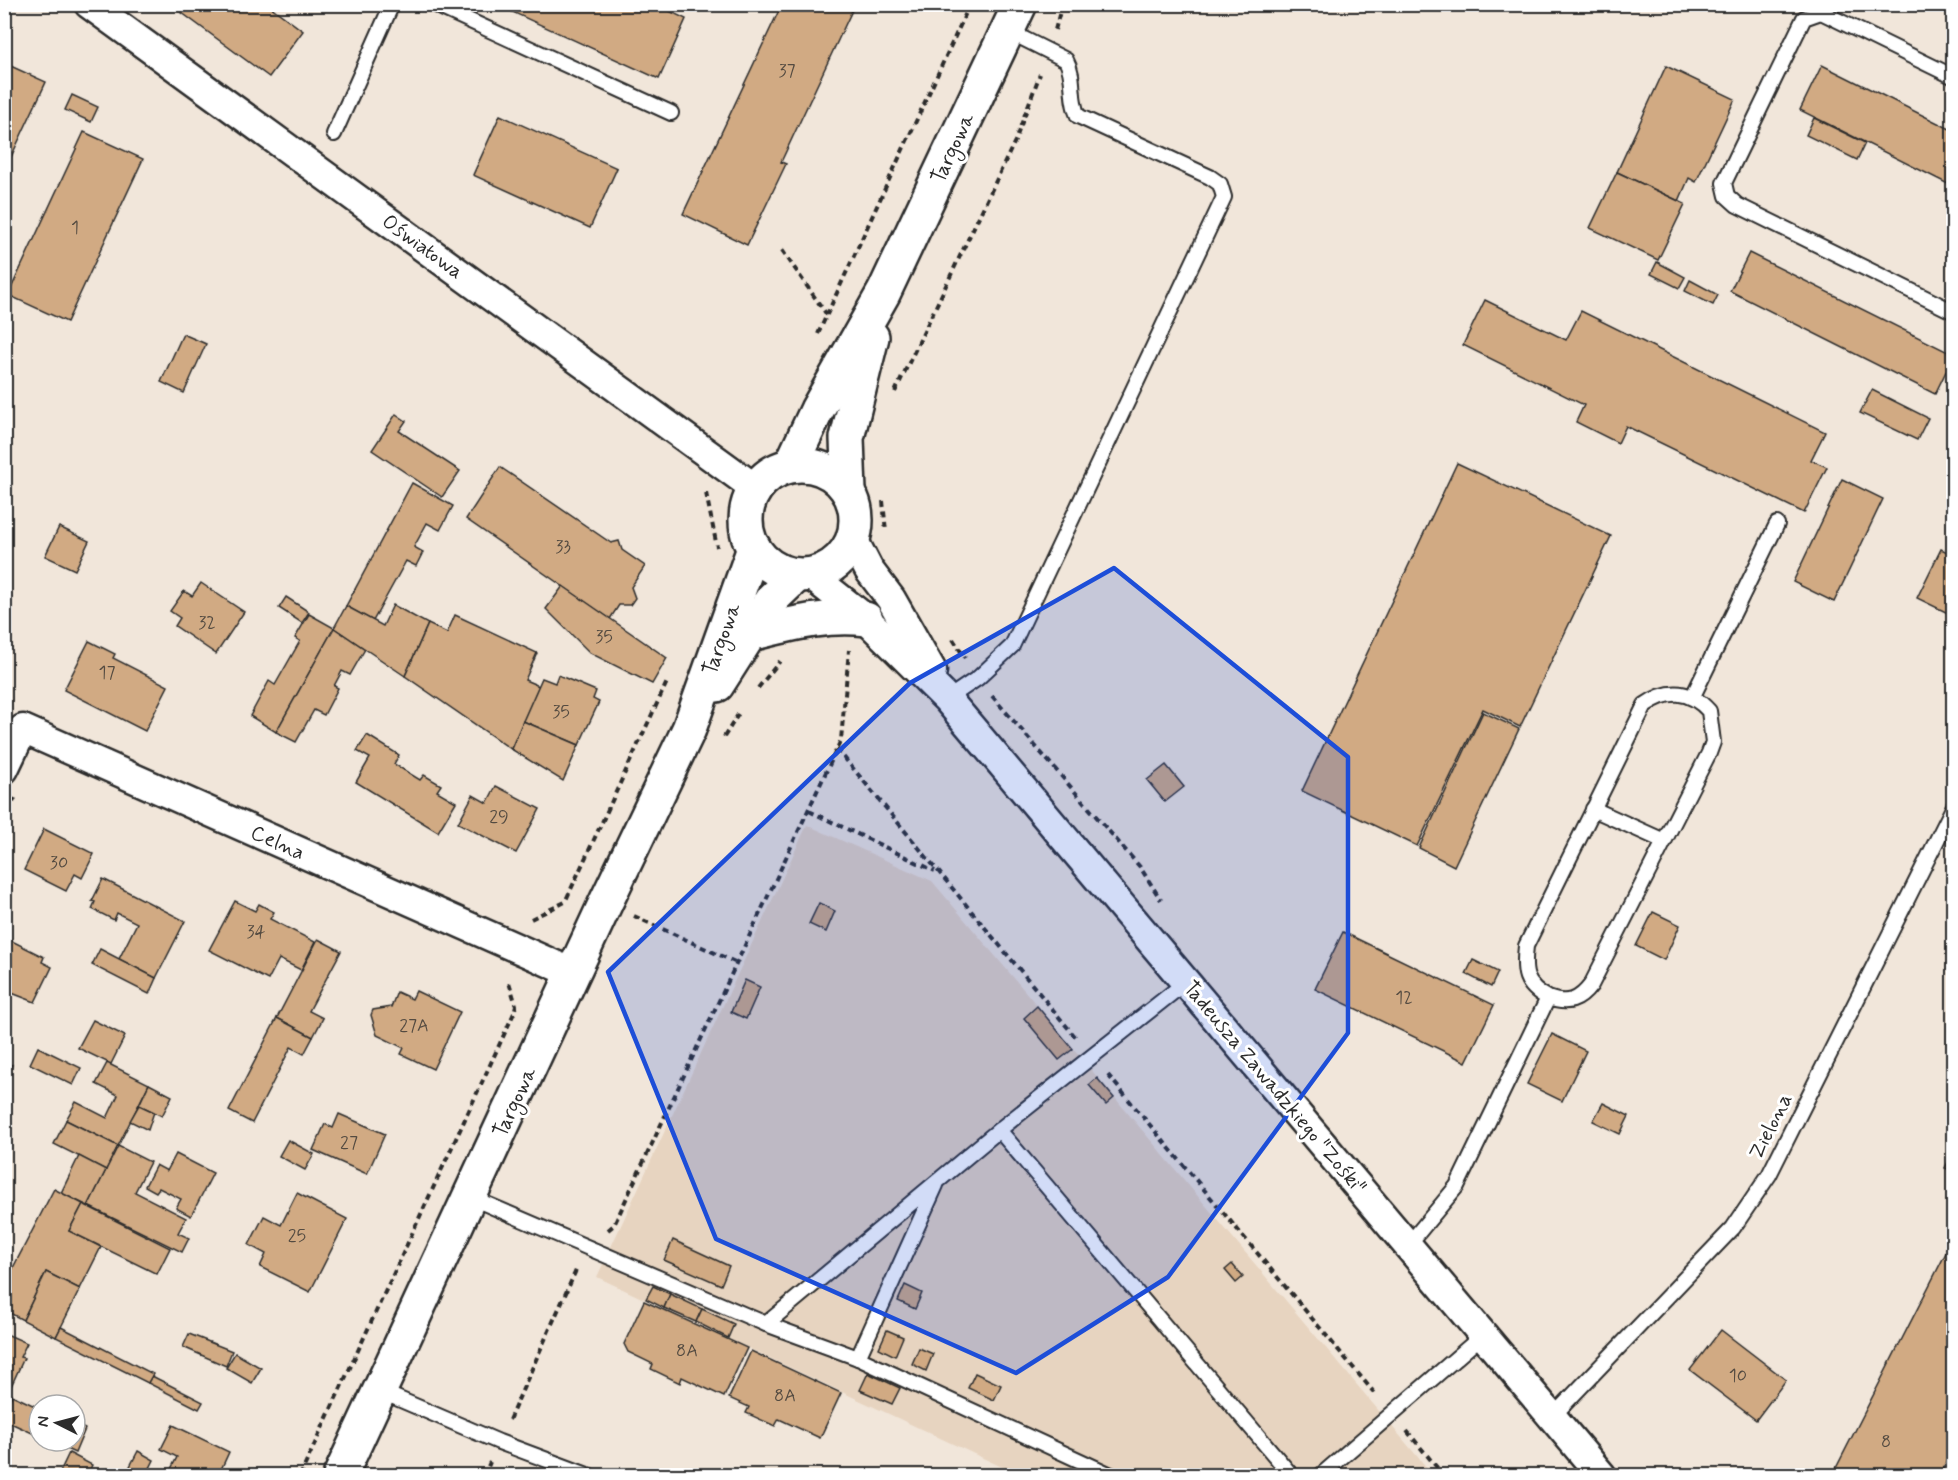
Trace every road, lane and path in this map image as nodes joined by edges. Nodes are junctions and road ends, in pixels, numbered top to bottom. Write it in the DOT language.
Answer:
graph roads {
  1 [pos="89,4"];
  2 [pos="392,4"];
  3 [pos="433,4"];
  4 [pos="970,4"];
  5 [pos="1062,4"];
  6 [pos="1014,18"];
  7 [pos="1048,50"];
  8 [pos="1953,77"];
  9 [pos="671,113"];
  10 [pos="334,134"];
  11 [pos="782,250"];
  12 [pos="884,292"];
  13 [pos="1953,312"];
  14 [pos="828,315"];
  15 [pos="817,339"];
  16 [pos="892,398"];
  17 [pos="791,465"];
  18 [pos="705,488"];
  19 [pos="756,489"];
  20 [pos="849,492"];
  21 [pos="881,492"];
  22 [pos="1777,524"];
  23 [pos="853,539"];
  24 [pos="888,541"];
  25 [pos="754,548"];
  26 [pos="719,556"];
  27 [pos="803,574"];
  28 [pos="866,619"];
  29 [pos="947,630"];
  30 [pos="750,634"];
  31 [pos="838,647"];
  32 [pos="787,655"];
  33 [pos="978,678"];
  34 [pos="668,680"];
  35 [pos="755,692"];
  36 [pos="1693,696"];
  37 [pos="948,699"];
  38 [pos="741,710"];
  39 [pos="689,729"];
  40 [pos="723,740"];
  41 [pos="837,749"];
  42 [pos="11,781"];
  43 [pos="1953,806"];
  44 [pos="1593,809"];
  45 [pos="808,811"];
  46 [pos="4,820"];
  47 [pos="1664,841"];
  48 [pos="937,872"];
  49 [pos="572,886"];
  50 [pos="606,902"];
  51 [pos="1162,902"];
  52 [pos="644,907"];
  53 [pos="639,918"];
  54 [pos="524,923"];
  55 [pos="634,928"];
  56 [pos="737,963"];
  57 [pos="573,973"];
  58 [pos="505,974"];
  59 [pos="1186,982"];
  60 [pos="1548,998"];
  61 [pos="1092,1057"];
  62 [pos="999,1131"];
  63 [pos="938,1181"];
  64 [pos="470,1197"];
  65 [pos="1409,1244"];
  66 [pos="586,1248"];
  67 [pos="766,1324"];
  68 [pos="1484,1334"];
  69 [pos="858,1358"];
  70 [pos="380,1391"];
  71 [pos="1392,1413"];
  72 [pos="1553,1416"];
  73 [pos="499,1442"];
  74 [pos="300,1476"];
  75 [pos="340,1476"];
  76 [pos="484,1476"];
  77 [pos="590,1476"];
  78 [pos="1113,1476"];
  79 [pos="1292,1476"];
  80 [pos="1320,1476"];
  81 [pos="1444,1476"];
  82 [pos="1602,1476"];
  1 -- 19 [label="street, Oświatowa"];
  2 -- 10 [label="lane"];
  3 -- 9 [label="lane"];
  4 -- 14 [label="path"];
  5 -- 7 [label="path"];
  6 -- 7 [label="lane"];
  6 -- 12 [label="street, Targowa"];
  7 -- 16 [label="path"];
  7 -- 33 [label="lane"];
  8 -- 13 [label="lane"];
  11 -- 14 [label="path"];
  12 -- 17 [label="street, Targowa"];
  12 -- 20 [label="street, Targowa"];
  14 -- 15 [label="path"];
  17 -- 19 [label="street"];
  17 -- 20 [label="street"];
  18 -- 26 [label="path"];
  19 -- 25 [label="street"];
  20 -- 23 [label="street"];
  21 -- 24 [label="path"];
  22 -- 36 [label="lane"];
  23 -- 27 [label="street"];
  23 -- 37 [label="street, Tadeusza Zawadzkiego \"Zośki\""];
  25 -- 27 [label="street"];
  25 -- 39 [label="street, Targowa"];
  27 -- 28 [label="street, Tadeusza Zawadzkiego \"Zośki\""];
  27 -- 30 [label="street, Targowa"];
  28 -- 30 [label="street"];
  28 -- 37 [label="street, Tadeusza Zawadzkiego \"Zośki\""];
  29 -- 33 [label="path"];
  30 -- 39 [label="street, Targowa"];
  31 -- 41 [label="path"];
  32 -- 35 [label="path"];
  33 -- 37 [label="lane"];
  33 -- 51 [label="path"];
  34 -- 49 [label="path"];
  36 -- 44 [label="lane"];
  36 -- 47 [label="lane"];
  37 -- 59 [label="street, Tadeusza Zawadzkiego \"Zośki\""];
  38 -- 40 [label="path"];
  39 -- 50 [label="street, Targowa"];
  41 -- 45 [label="path"];
  41 -- 48 [label="path"];
  42 -- 46 [label="path"];
  42 -- 57 [label="street, Celna"];
  43 -- 72 [label="lane, Zielona"];
  44 -- 47 [label="lane"];
  44 -- 60 [label="lane"];
  45 -- 48 [label="path"];
  45 -- 56 [label="path"];
  47 -- 60 [label="lane"];
  48 -- 61 [label="path"];
  49 -- 50 [label="path"];
  49 -- 54 [label="path"];
  50 -- 53 [label="path"];
  50 -- 57 [label="street, Targowa"];
  52 -- 53 [label="path"];
  53 -- 55 [label="path"];
  53 -- 56 [label="path"];
  56 -- 66 [label="path"];
  57 -- 64 [label="street, Targowa"];
  58 -- 74 [label="path"];
  59 -- 61 [label="lane"];
  59 -- 65 [label="street, Tadeusza Zawadzkiego \"Zośki\""];
  60 -- 65 [label="lane"];
  61 -- 62 [label="lane"];
  61 -- 71 [label="path"];
  62 -- 63 [label="lane"];
  62 -- 79 [label="lane"];
  63 -- 67 [label="lane"];
  63 -- 69 [label="lane"];
  64 -- 66 [label="lane"];
  64 -- 70 [label="street, Targowa"];
  65 -- 68 [label="street, Tadeusza Zawadzkiego \"Zośki\""];
  66 -- 67 [label="lane"];
  66 -- 73 [label="path"];
  67 -- 69 [label="lane"];
  68 -- 71 [label="lane"];
  68 -- 72 [label="street, Tadeusza Zawadzkiego \"Zośki\""];
  69 -- 78 [label="lane"];
  70 -- 73 [label="lane"];
  70 -- 75 [label="street, Targowa"];
  71 -- 80 [label="lane"];
  71 -- 81 [label="path"];
  72 -- 82 [label="street, Tadeusza Zawadzkiego \"Zośki\""];
  73 -- 76 [label="path"];
  73 -- 77 [label="lane"];
}
